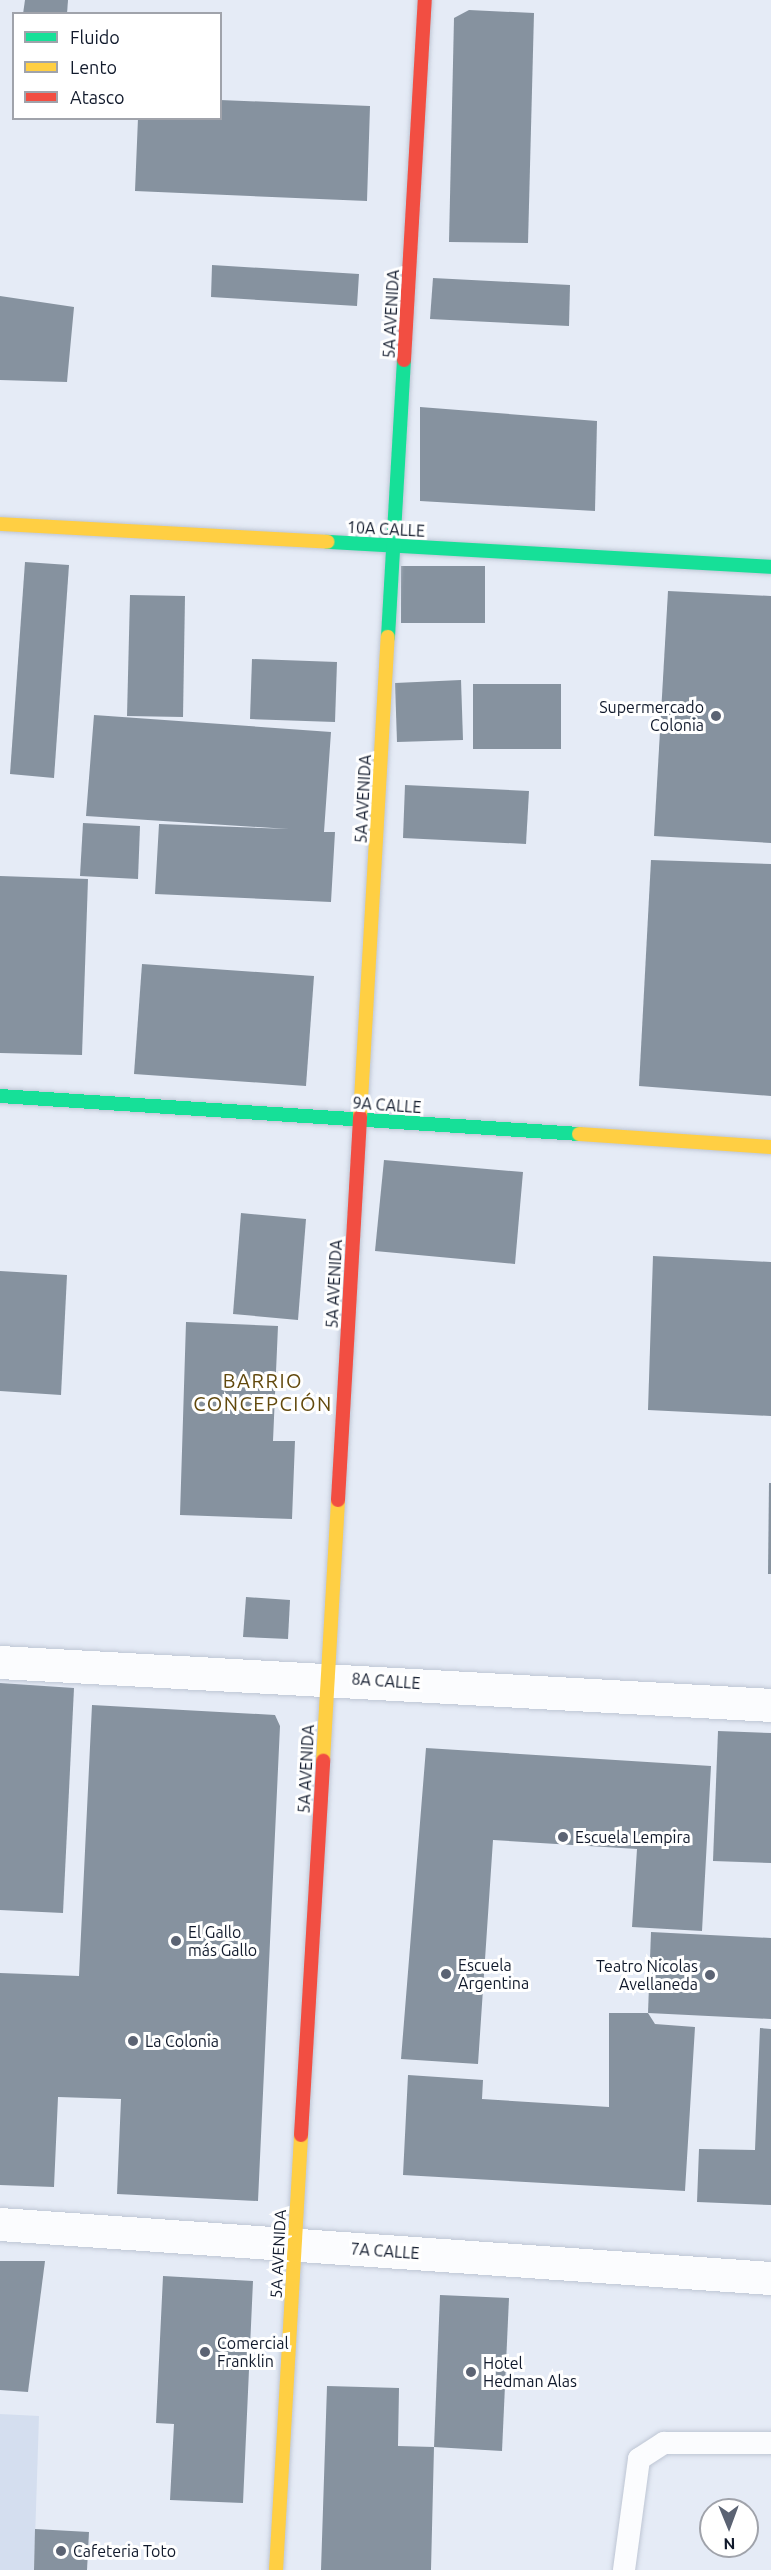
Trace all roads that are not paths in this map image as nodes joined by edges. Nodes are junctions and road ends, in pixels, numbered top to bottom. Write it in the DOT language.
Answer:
graph roads {
  1 [pos="425,0"];
  2 [pos="0,524"];
  3 [pos="394,546"];
  4 [pos="771,567"];
  5 [pos="0,1096"];
  6 [pos="361,1120"];
  7 [pos="771,1147"];
  8 [pos="0,1662"];
  9 [pos="328,1678"];
  10 [pos="771,1705"];
  11 [pos="0,2224"];
  12 [pos="295,2245"];
  13 [pos="771,2278"];
  14 [pos="771,2443"];
  15 [pos="276,2570"];
  16 [pos="624,2570"];
  1 -- 3 [label="street, 5A AVENIDA"];
  2 -- 3 [label="street, 10A CALLE"];
  3 -- 4 [label="street, 10A CALLE"];
  3 -- 6 [label="street, 5A AVENIDA"];
  5 -- 6 [label="street, 9A CALLE"];
  6 -- 7 [label="street, 9A CALLE"];
  6 -- 9 [label="street, 5A AVENIDA"];
  8 -- 9 [label="street, 8A CALLE"];
  9 -- 10 [label="street, 8A CALLE"];
  9 -- 12 [label="street, 5A AVENIDA"];
  11 -- 12 [label="street, 7A CALLE"];
  12 -- 13 [label="street, 7A CALLE"];
  12 -- 15 [label="street, 5A AVENIDA"];
  14 -- 16 [label="lane"];
}
